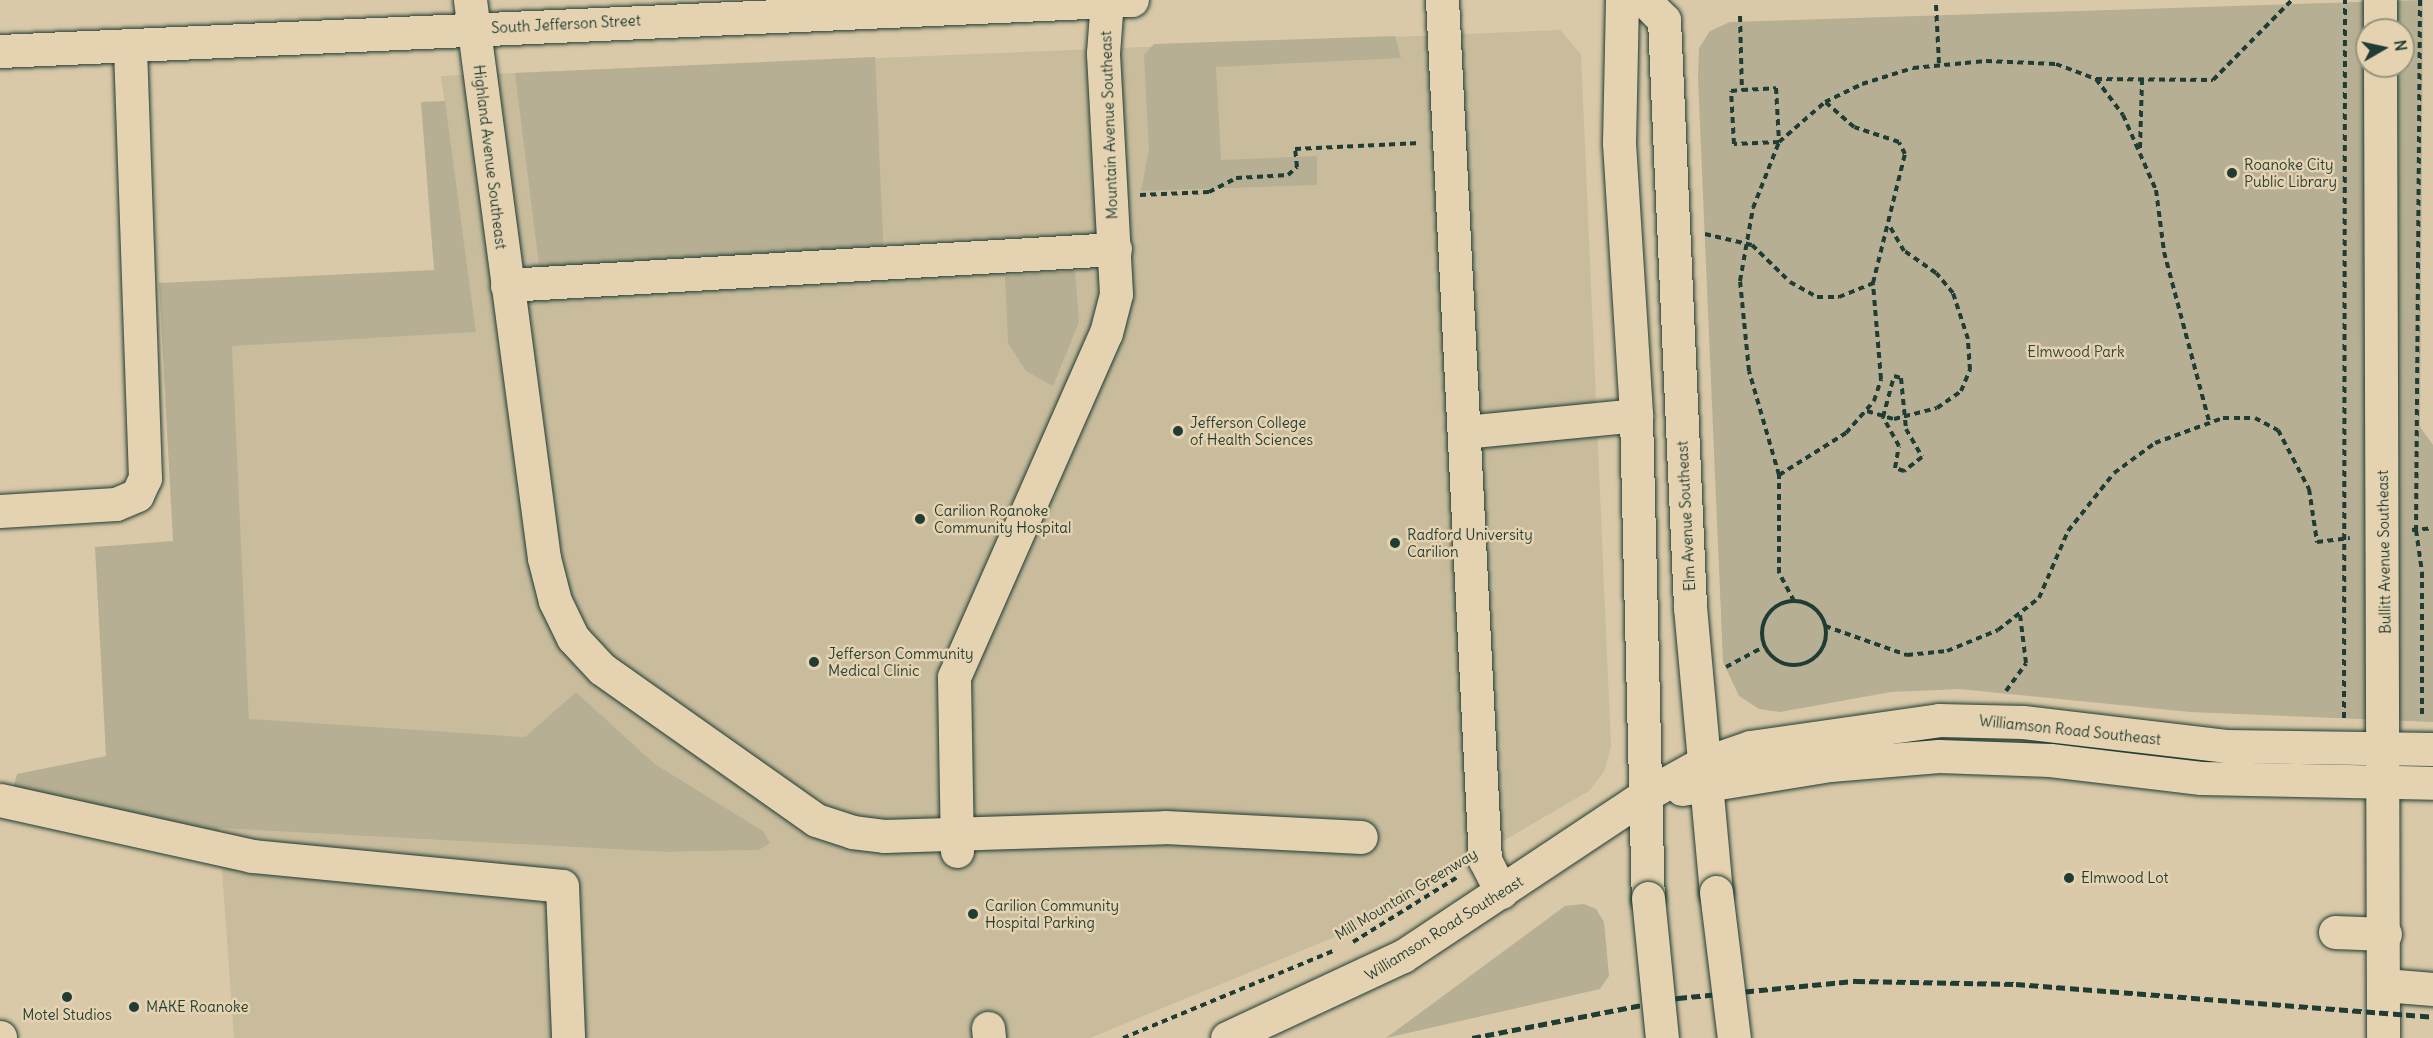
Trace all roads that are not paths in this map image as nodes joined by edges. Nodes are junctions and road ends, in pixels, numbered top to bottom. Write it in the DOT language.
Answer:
graph roads {
  1 [pos="1107,0"];
  2 [pos="1132,0"];
  3 [pos="1442,0"];
  4 [pos="1622,0"];
  5 [pos="1644,0"];
  6 [pos="2380,0"];
  7 [pos="861,4"];
  8 [pos="472,14"];
  9 [pos="2380,18"];
  10 [pos="130,45"];
  11 [pos="0,51"];
  12 [pos="2380,78"];
  13 [pos="1115,249"];
  14 [pos="507,285"];
  15 [pos="1636,415"];
  16 [pos="1464,432"];
  17 [pos="0,511"];
  18 [pos="2427,737"];
  19 [pos="2387,748"];
  20 [pos="1703,775"];
  21 [pos="2386,783"];
  22 [pos="2433,783"];
  23 [pos="1647,794"];
  24 [pos="0,800"];
  25 [pos="1361,837"];
  26 [pos="958,842"];
  27 [pos="1501,892"];
  28 [pos="2335,932"];
  29 [pos="2385,934"];
  30 [pos="2384,985"];
  31 [pos="2433,989"];
  32 [pos="568,1038"];
  33 [pos="1227,1038"];
  34 [pos="1662,1038"];
  35 [pos="1734,1038"];
  36 [pos="2383,1038"];
  1 -- 2 [label="main road, South Jefferson Street"];
  1 -- 7 [label="main road, South Jefferson Street"];
  1 -- 13 [label="main road, Mountain Avenue Southeast"];
  3 -- 16 [label="main road"];
  4 -- 15 [label="main road"];
  5 -- 20 [label="main road, Elm Avenue Southeast"];
  6 -- 9 [label="main road"];
  7 -- 8 [label="main road, South Jefferson Street"];
  8 -- 10 [label="main road, South Jefferson Street"];
  8 -- 14 [label="main road, Highland Avenue Southeast"];
  10 -- 11 [label="main road, South Jefferson Street"];
  10 -- 17 [label="main road"];
  12 -- 19 [label="main road, Bullitt Avenue Southeast"];
  13 -- 14 [label="main road"];
  13 -- 26 [label="main road, Mountain Avenue Southeast"];
  14 -- 26 [label="main road, Highland Avenue Southeast"];
  15 -- 16 [label="main road"];
  15 -- 23 [label="main road"];
  16 -- 27 [label="main road"];
  18 -- 19 [label="main road, Williamson Road Southeast"];
  19 -- 20 [label="main road, Williamson Road Southeast"];
  19 -- 21 [label="main road, Bullitt Avenue Southeast"];
  20 -- 21 [label="main road, Williamson Road Southeast"];
  20 -- 23 [label="main road, Williamson Road Southeast"];
  20 -- 35 [label="main road, Elm Avenue Southeast, bridge"];
  21 -- 22 [label="main road, Williamson Road Southeast"];
  21 -- 29 [label="main road, Bullitt Avenue Southeast"];
  23 -- 27 [label="main road, Williamson Road Southeast"];
  23 -- 34 [label="main road, bridge"];
  24 -- 32 [label="main road"];
  25 -- 26 [label="main road, Highland Avenue Southeast"];
  27 -- 33 [label="main road, Williamson Road Southeast"];
  28 -- 29 [label="main road"];
  29 -- 30 [label="main road, Bullitt Avenue Southeast"];
  30 -- 31 [label="main road"];
  30 -- 36 [label="main road, Bullitt Avenue Southeast"];
}
